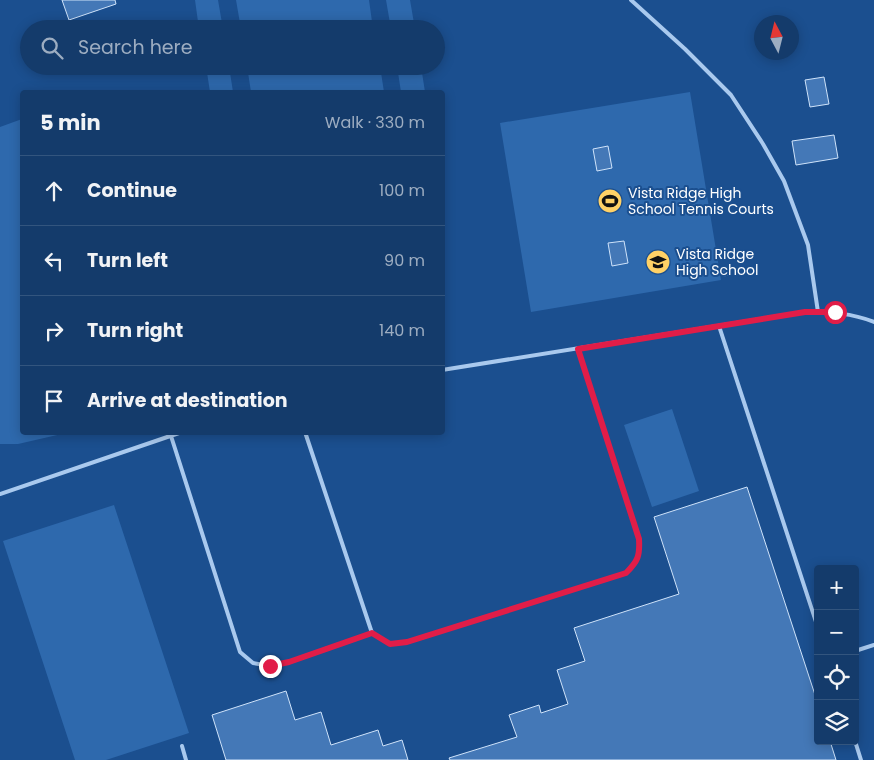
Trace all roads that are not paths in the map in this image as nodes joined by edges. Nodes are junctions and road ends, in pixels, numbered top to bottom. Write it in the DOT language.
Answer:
graph roads {
  1 [pos="631,0"];
  2 [pos="818,312"];
  3 [pos="874,322"];
  4 [pos="720,326"];
  5 [pos="578,349"];
  6 [pos="445,370"];
  7 [pos="307,435"];
  8 [pos="171,436"];
  9 [pos="0,494"];
  10 [pos="814,616"];
  11 [pos="372,633"];
  12 [pos="874,645"];
  13 [pos="859,650"];
  14 [pos="855,745"];
  15 [pos="182,746"];
  16 [pos="186,760"];
  17 [pos="861,760"];
  1 -- 2 [label="lane"];
  2 -- 3 [label="lane"];
  2 -- 4 [label="lane"];
  4 -- 5 [label="lane"];
  4 -- 10 [label="lane"];
  5 -- 6 [label="lane"];
  5 -- 11 [label="lane"];
  7 -- 11 [label="lane"];
  8 -- 9 [label="lane"];
  8 -- 11 [label="lane"];
  12 -- 13 [label="lane"];
  14 -- 17 [label="lane"];
  15 -- 16 [label="lane"];
}
